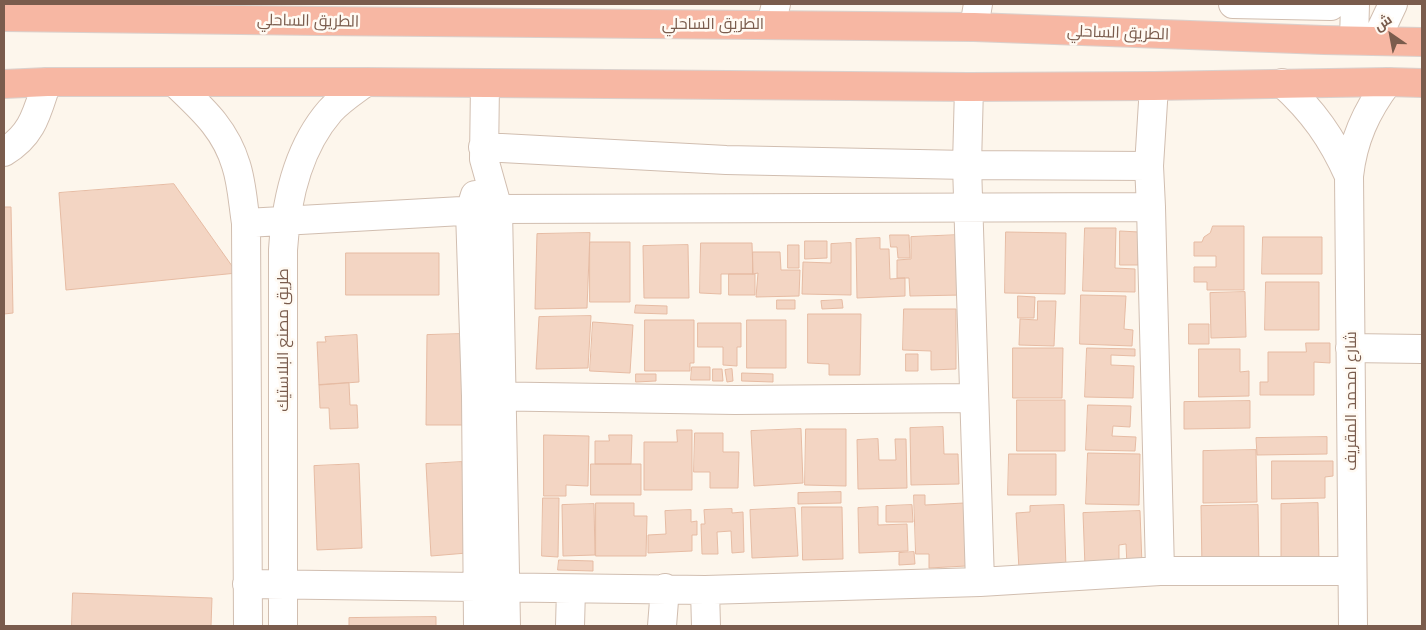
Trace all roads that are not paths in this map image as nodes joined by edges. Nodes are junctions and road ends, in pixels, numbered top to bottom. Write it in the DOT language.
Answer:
graph roads {
  1 [pos="1233,4"];
  2 [pos="1392,4"];
  3 [pos="1339,5"];
  4 [pos="61,11"];
  5 [pos="320,13"];
  6 [pos="773,14"];
  7 [pos="976,15"];
  8 [pos="4,17"];
  9 [pos="1324,40"];
  10 [pos="1365,40"];
  11 [pos="1422,42"];
  12 [pos="47,82"];
  13 [pos="174,82"];
  14 [pos="366,82"];
  15 [pos="1388,82"];
  16 [pos="1282,83"];
  17 [pos="1422,83"];
  18 [pos="4,84"];
  19 [pos="485,84"];
  20 [pos="969,86"];
  21 [pos="1154,86"];
  22 [pos="4,152"];
  23 [pos="484,153"];
  24 [pos="967,165"];
  25 [pos="1149,166"];
  26 [pos="1349,176"];
  27 [pos="969,207"];
  28 [pos="1151,207"];
  29 [pos="498,210"];
  30 [pos="470,211"];
  31 [pos="285,222"];
  32 [pos="246,223"];
  33 [pos="1350,348"];
  34 [pos="1422,349"];
  35 [pos="489,396"];
  36 [pos="973,398"];
  37 [pos="1160,571"];
  38 [pos="1352,571"];
  39 [pos="980,582"];
  40 [pos="246,584"];
  41 [pos="282,585"];
  42 [pos="477,588"];
  43 [pos="505,588"];
  44 [pos="571,588"];
  45 [pos="665,588"];
  46 [pos="705,590"];
  47 [pos="248,626"];
  48 [pos="283,626"];
  49 [pos="478,626"];
  50 [pos="506,626"];
  51 [pos="570,626"];
  52 [pos="662,626"];
  53 [pos="706,626"];
  54 [pos="1352,626"];
  1 -- 3 [label="street"];
  2 -- 10 [label="street"];
  3 -- 9 [label="street"];
  3 -- 10 [label="street"];
  4 -- 5 [label="highway, الطريق الساحلي"];
  4 -- 8 [label="highway, الطريق الساحلي"];
  5 -- 6 [label="highway, الطريق الساحلي"];
  6 -- 7 [label="highway, الطريق الساحلي"];
  7 -- 9 [label="highway, الطريق الساحلي"];
  9 -- 10 [label="highway, الطريق الساحلي"];
  10 -- 11 [label="highway, الطريق الساحلي"];
  12 -- 13 [label="highway"];
  12 -- 18 [label="highway"];
  12 -- 22 [label="street"];
  13 -- 14 [label="highway"];
  13 -- 32 [label="street"];
  14 -- 19 [label="highway"];
  14 -- 31 [label="street, طريق مصنع البلاستيك"];
  15 -- 16 [label="highway"];
  15 -- 17 [label="highway"];
  15 -- 26 [label="street, شارع امحمد المقريف"];
  16 -- 21 [label="highway"];
  16 -- 26 [label="street, شارع امحمد المقريف"];
  19 -- 20 [label="highway"];
  19 -- 23 [label="street"];
  20 -- 21 [label="highway"];
  20 -- 24 [label="street"];
  21 -- 25 [label="street"];
  23 -- 24 [label="street"];
  23 -- 29 [label="street"];
  23 -- 30 [label="street"];
  24 -- 25 [label="street"];
  24 -- 27 [label="street"];
  25 -- 28 [label="street"];
  26 -- 33 [label="street, شارع امحمد المقريف"];
  27 -- 28 [label="street"];
  27 -- 29 [label="street"];
  27 -- 36 [label="street"];
  28 -- 37 [label="street"];
  29 -- 30 [label="street"];
  29 -- 35 [label="street"];
  30 -- 31 [label="street"];
  30 -- 35 [label="street"];
  31 -- 32 [label="street"];
  31 -- 41 [label="street, طريق مصنع البلاستيك"];
  32 -- 40 [label="street"];
  33 -- 34 [label="street"];
  33 -- 38 [label="street, شارع امحمد المقريف"];
  35 -- 36 [label="street"];
  35 -- 42 [label="street"];
  35 -- 43 [label="street"];
  36 -- 39 [label="street"];
  37 -- 38 [label="street"];
  37 -- 39 [label="street"];
  38 -- 54 [label="street, شارع امحمد المقريف"];
  39 -- 46 [label="street"];
  40 -- 41 [label="street"];
  40 -- 47 [label="street"];
  41 -- 42 [label="street"];
  41 -- 48 [label="street, طريق مصنع البلاستيك"];
  42 -- 43 [label="street"];
  42 -- 49 [label="street"];
  43 -- 44 [label="street"];
  43 -- 50 [label="street"];
  44 -- 45 [label="street"];
  44 -- 51 [label="street"];
  45 -- 46 [label="street"];
  45 -- 52 [label="street"];
  46 -- 53 [label="street"];
}
